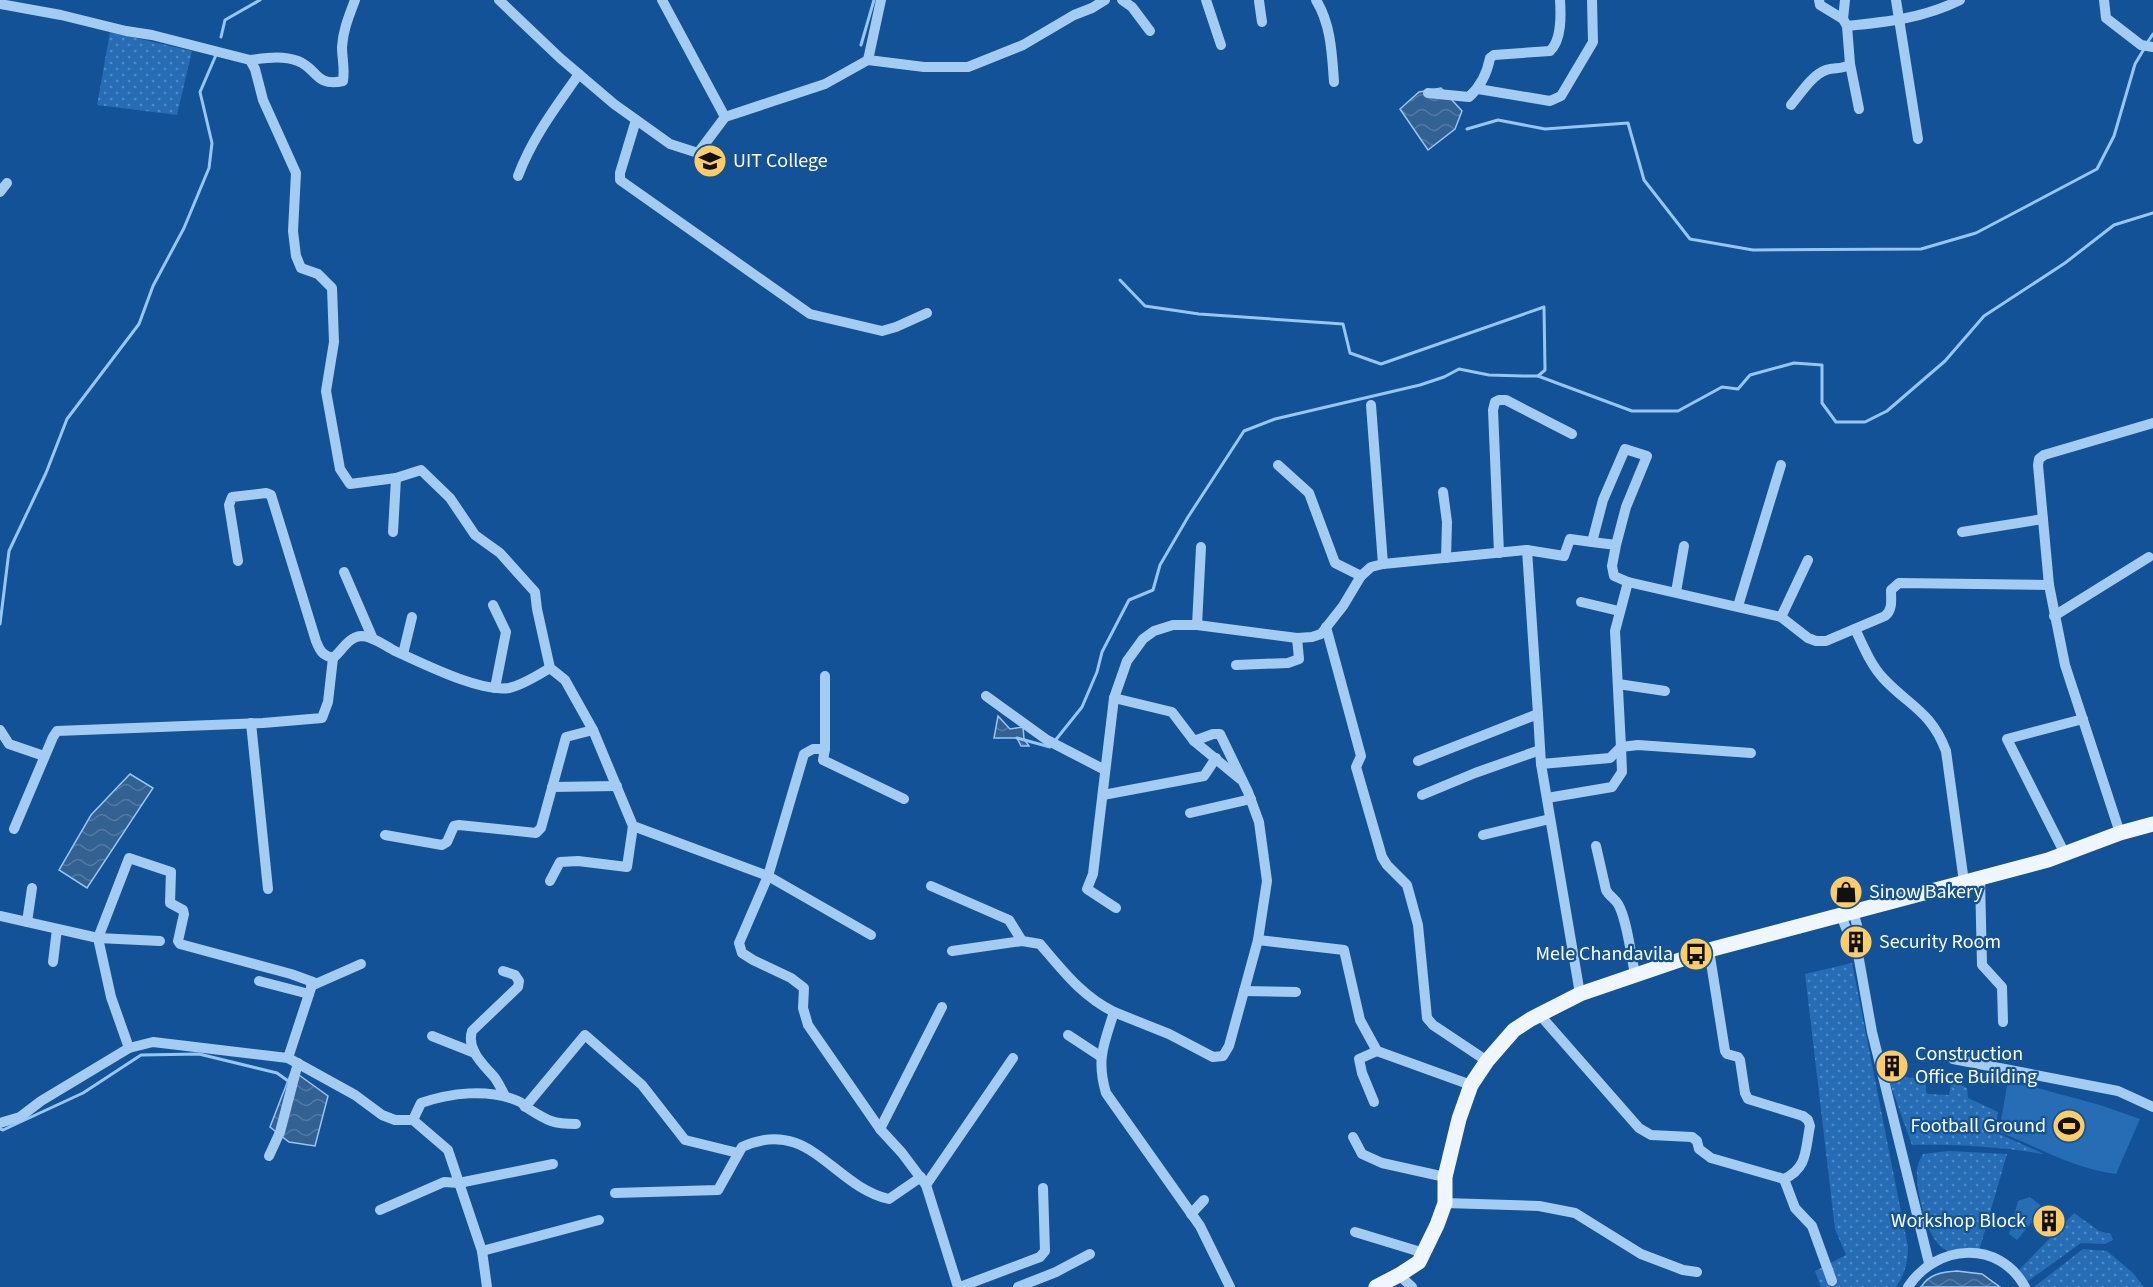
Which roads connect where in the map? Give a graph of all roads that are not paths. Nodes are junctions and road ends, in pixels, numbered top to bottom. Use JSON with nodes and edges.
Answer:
{"nodes":[{"id":1,"x":355,"y":0,"type":"edge"},
{"id":2,"x":499,"y":0,"type":"edge"},
{"id":3,"x":662,"y":0,"type":"edge"},
{"id":4,"x":881,"y":0,"type":"edge"},
{"id":5,"x":1106,"y":0,"type":"edge"},
{"id":6,"x":1122,"y":0,"type":"edge"},
{"id":7,"x":1206,"y":0,"type":"edge"},
{"id":8,"x":1260,"y":0,"type":"edge"},
{"id":9,"x":1316,"y":0,"type":"edge"},
{"id":10,"x":1560,"y":0,"type":"edge"},
{"id":11,"x":1592,"y":0,"type":"edge"},
{"id":12,"x":1819,"y":0,"type":"edge"},
{"id":13,"x":1845,"y":0,"type":"edge"},
{"id":14,"x":1896,"y":0,"type":"edge"},
{"id":15,"x":1960,"y":0,"type":"edge"},
{"id":16,"x":2104,"y":0,"type":"edge"},
{"id":17,"x":0,"y":4,"type":"edge"},
{"id":18,"x":1899,"y":20,"type":"junction"},
{"id":19,"x":1262,"y":22,"type":"dead end"},
{"id":20,"x":1845,"y":22,"type":"junction"},
{"id":21,"x":1150,"y":31,"type":"dead end"},
{"id":22,"x":1221,"y":45,"type":"dead end"},
{"id":23,"x":2153,"y":47,"type":"edge"},
{"id":24,"x":250,"y":60,"type":"junction"},
{"id":25,"x":868,"y":60,"type":"junction"},
{"id":26,"x":1850,"y":64,"type":"junction"},
{"id":27,"x":579,"y":74,"type":"junction"},
{"id":28,"x":1334,"y":82,"type":"dead end"},
{"id":29,"x":1478,"y":89,"type":"junction"},
{"id":30,"x":1428,"y":93,"type":"dead end"},
{"id":31,"x":1791,"y":105,"type":"dead end"},
{"id":32,"x":1859,"y":109,"type":"dead end"},
{"id":33,"x":725,"y":117,"type":"junction"},
{"id":34,"x":636,"y":120,"type":"junction"},
{"id":35,"x":1918,"y":139,"type":"dead end"},
{"id":36,"x":518,"y":176,"type":"dead end"},
{"id":37,"x":927,"y":313,"type":"dead end"},
{"id":38,"x":1371,"y":405,"type":"dead end"},
{"id":39,"x":2153,"y":423,"type":"edge"},
{"id":40,"x":1572,"y":434,"type":"dead end"},
{"id":41,"x":1278,"y":465,"type":"dead end"},
{"id":42,"x":1781,"y":465,"type":"dead end"},
{"id":43,"x":396,"y":478,"type":"junction"},
{"id":44,"x":1443,"y":492,"type":"dead end"},
{"id":45,"x":2043,"y":519,"type":"junction"},
{"id":46,"x":393,"y":532,"type":"dead end"},
{"id":47,"x":1962,"y":532,"type":"dead end"},
{"id":48,"x":1592,"y":542,"type":"junction"},
{"id":49,"x":1616,"y":545,"type":"junction"},
{"id":50,"x":1684,"y":546,"type":"dead end"},
{"id":51,"x":1201,"y":547,"type":"dead end"},
{"id":52,"x":1527,"y":550,"type":"junction"},
{"id":53,"x":1499,"y":553,"type":"junction"},
{"id":54,"x":2149,"y":557,"type":"dead end"},
{"id":55,"x":1446,"y":558,"type":"junction"},
{"id":56,"x":1808,"y":560,"type":"dead end"},
{"id":57,"x":238,"y":561,"type":"dead end"},
{"id":58,"x":1383,"y":564,"type":"junction"},
{"id":59,"x":344,"y":572,"type":"dead end"},
{"id":60,"x":1361,"y":576,"type":"junction"},
{"id":61,"x":1628,"y":582,"type":"junction"},
{"id":62,"x":2049,"y":585,"type":"junction"},
{"id":63,"x":1676,"y":592,"type":"junction"},
{"id":64,"x":1581,"y":602,"type":"dead end"},
{"id":65,"x":493,"y":605,"type":"dead end"},
{"id":66,"x":1738,"y":606,"type":"junction"},
{"id":67,"x":1619,"y":611,"type":"junction"},
{"id":68,"x":2054,"y":616,"type":"junction"},
{"id":69,"x":412,"y":617,"type":"dead end"},
{"id":70,"x":1781,"y":617,"type":"junction"},
{"id":71,"x":1197,"y":626,"type":"junction"},
{"id":72,"x":1326,"y":627,"type":"junction"},
{"id":73,"x":1855,"y":629,"type":"junction"},
{"id":74,"x":1297,"y":638,"type":"junction"},
{"id":75,"x":373,"y":639,"type":"junction"},
{"id":76,"x":403,"y":654,"type":"junction"},
{"id":77,"x":333,"y":658,"type":"junction"},
{"id":78,"x":1236,"y":665,"type":"dead end"},
{"id":79,"x":550,"y":668,"type":"junction"},
{"id":80,"x":825,"y":676,"type":"dead end"},
{"id":81,"x":1618,"y":684,"type":"junction"},
{"id":82,"x":495,"y":688,"type":"junction"},
{"id":83,"x":1665,"y":691,"type":"dead end"},
{"id":84,"x":986,"y":696,"type":"dead end"},
{"id":85,"x":1114,"y":698,"type":"junction"},
{"id":86,"x":1538,"y":714,"type":"junction"},
{"id":87,"x":2083,"y":718,"type":"junction"},
{"id":88,"x":251,"y":723,"type":"junction"},
{"id":89,"x":0,"y":730,"type":"edge"},
{"id":90,"x":593,"y":730,"type":"junction"},
{"id":91,"x":1194,"y":741,"type":"junction"},
{"id":92,"x":1622,"y":747,"type":"junction"},
{"id":93,"x":825,"y":749,"type":"junction"},
{"id":94,"x":1540,"y":750,"type":"junction"},
{"id":95,"x":1751,"y":753,"type":"dead end"},
{"id":96,"x":45,"y":756,"type":"junction"},
{"id":97,"x":1216,"y":758,"type":"junction"},
{"id":98,"x":1418,"y":761,"type":"dead end"},
{"id":99,"x":1541,"y":764,"type":"junction"},
{"id":100,"x":1106,"y":770,"type":"junction"},
{"id":101,"x":1244,"y":783,"type":"junction"},
{"id":102,"x":617,"y":786,"type":"junction"},
{"id":103,"x":552,"y":788,"type":"junction"},
{"id":104,"x":1102,"y":795,"type":"junction"},
{"id":105,"x":1422,"y":795,"type":"dead end"},
{"id":106,"x":1547,"y":798,"type":"junction"},
{"id":107,"x":904,"y":799,"type":"dead end"},
{"id":108,"x":1251,"y":799,"type":"junction"},
{"id":109,"x":1190,"y":813,"type":"dead end"},
{"id":110,"x":1550,"y":819,"type":"junction"},
{"id":111,"x":2153,"y":824,"type":"edge"},
{"id":112,"x":633,"y":826,"type":"junction"},
{"id":113,"x":14,"y":829,"type":"dead end"},
{"id":114,"x":2120,"y":833,"type":"junction"},
{"id":115,"x":385,"y":835,"type":"dead end"},
{"id":116,"x":1483,"y":835,"type":"dead end"},
{"id":117,"x":1596,"y":846,"type":"dead end"},
{"id":118,"x":2065,"y":854,"type":"junction"},
{"id":119,"x":768,"y":876,"type":"junction"},
{"id":120,"x":1980,"y":878,"type":"junction"},
{"id":121,"x":550,"y":881,"type":"dead end"},
{"id":122,"x":1964,"y":882,"type":"junction"},
{"id":123,"x":931,"y":886,"type":"dead end"},
{"id":124,"x":32,"y":888,"type":"dead end"},
{"id":125,"x":268,"y":889,"type":"dead end"},
{"id":126,"x":1116,"y":908,"type":"dead end"},
{"id":127,"x":1847,"y":913,"type":"junction"},
{"id":128,"x":0,"y":916,"type":"edge"},
{"id":129,"x":27,"y":922,"type":"junction"},
{"id":130,"x":57,"y":929,"type":"junction"},
{"id":131,"x":871,"y":935,"type":"dead end"},
{"id":132,"x":98,"y":938,"type":"junction"},
{"id":133,"x":1258,"y":940,"type":"junction"},
{"id":134,"x":160,"y":941,"type":"dead end"},
{"id":135,"x":1022,"y":941,"type":"junction"},
{"id":136,"x":1709,"y":950,"type":"junction"},
{"id":137,"x":952,"y":951,"type":"dead end"},
{"id":138,"x":53,"y":962,"type":"dead end"},
{"id":139,"x":361,"y":964,"type":"dead end"},
{"id":140,"x":503,"y":971,"type":"dead end"},
{"id":141,"x":1635,"y":974,"type":"junction"},
{"id":142,"x":259,"y":981,"type":"dead end"},
{"id":143,"x":310,"y":990,"type":"junction"},
{"id":144,"x":1244,"y":991,"type":"junction"},
{"id":145,"x":1296,"y":992,"type":"dead end"},
{"id":146,"x":1580,"y":994,"type":"junction"},
{"id":147,"x":942,"y":1006,"type":"dead end"},
{"id":148,"x":1114,"y":1012,"type":"junction"},
{"id":149,"x":1539,"y":1014,"type":"junction"},
{"id":150,"x":2003,"y":1022,"type":"dead end"},
{"id":151,"x":1068,"y":1035,"type":"dead end"},
{"id":152,"x":432,"y":1036,"type":"dead end"},
{"id":153,"x":129,"y":1048,"type":"junction"},
{"id":154,"x":1377,"y":1051,"type":"junction"},
{"id":155,"x":475,"y":1053,"type":"junction"},
{"id":156,"x":1100,"y":1056,"type":"junction"},
{"id":157,"x":288,"y":1058,"type":"junction"},
{"id":158,"x":1013,"y":1058,"type":"dead end"},
{"id":159,"x":1953,"y":1059,"type":"dead end"},
{"id":160,"x":1487,"y":1061,"type":"junction"},
{"id":161,"x":298,"y":1064,"type":"junction"},
{"id":162,"x":1471,"y":1084,"type":"junction"},
{"id":163,"x":505,"y":1096,"type":"junction"},
{"id":164,"x":1374,"y":1102,"type":"dead end"},
{"id":165,"x":525,"y":1107,"type":"junction"},
{"id":166,"x":2153,"y":1107,"type":"edge"},
{"id":167,"x":413,"y":1120,"type":"junction"},
{"id":168,"x":0,"y":1123,"type":"edge"},
{"id":169,"x":576,"y":1124,"type":"dead end"},
{"id":170,"x":880,"y":1129,"type":"junction"},
{"id":171,"x":1353,"y":1137,"type":"dead end"},
{"id":172,"x":738,"y":1153,"type":"junction"},
{"id":173,"x":269,"y":1156,"type":"dead end"},
{"id":174,"x":553,"y":1164,"type":"dead end"},
{"id":175,"x":1445,"y":1177,"type":"junction"},
{"id":176,"x":1784,"y":1179,"type":"junction"},
{"id":177,"x":923,"y":1181,"type":"junction"},
{"id":178,"x":459,"y":1183,"type":"junction"},
{"id":179,"x":1042,"y":1188,"type":"dead end"},
{"id":180,"x":615,"y":1193,"type":"dead end"},
{"id":181,"x":1204,"y":1200,"type":"dead end"},
{"id":182,"x":1444,"y":1203,"type":"junction"},
{"id":183,"x":380,"y":1210,"type":"dead end"},
{"id":184,"x":1191,"y":1214,"type":"junction"},
{"id":185,"x":599,"y":1220,"type":"dead end"},
{"id":186,"x":1355,"y":1232,"type":"dead end"},
{"id":187,"x":482,"y":1251,"type":"junction"},
{"id":188,"x":1424,"y":1253,"type":"junction"},
{"id":189,"x":1090,"y":1254,"type":"dead end"},
{"id":190,"x":1929,"y":1263,"type":"junction"},
{"id":191,"x":1697,"y":1272,"type":"dead end"},
{"id":192,"x":1399,"y":1275,"type":"junction"},
{"id":193,"x":1832,"y":1281,"type":"dead end"},
{"id":194,"x":487,"y":1287,"type":"edge"},
{"id":195,"x":959,"y":1287,"type":"edge"},
{"id":196,"x":1018,"y":1287,"type":"edge"},
{"id":197,"x":1230,"y":1287,"type":"edge"},
{"id":198,"x":1376,"y":1287,"type":"edge"},
{"id":199,"x":1412,"y":1287,"type":"edge"},
{"id":200,"x":1908,"y":1287,"type":"edge"},
{"id":201,"x":2025,"y":1287,"type":"edge"}],
"edges":[{"from":1,"to":24,"type":"street"},
{"from":2,"to":27,"type":"street"},
{"from":3,"to":33,"type":"street"},
{"from":4,"to":25,"type":"street"},
{"from":5,"to":25,"type":"street"},
{"from":6,"to":21,"type":"street"},
{"from":7,"to":22,"type":"street"},
{"from":8,"to":19,"type":"street"},
{"from":9,"to":28,"type":"street"},
{"from":10,"to":29,"type":"street"},
{"from":11,"to":29,"type":"street"},
{"from":12,"to":20,"type":"street"},
{"from":13,"to":20,"type":"street"},
{"from":14,"to":18,"type":"street"},
{"from":15,"to":18,"type":"street"},
{"from":16,"to":23,"type":"street"},
{"from":17,"to":24,"type":"street"},
{"from":18,"to":20,"type":"street"},
{"from":18,"to":35,"type":"street"},
{"from":20,"to":26,"type":"street"},
{"from":24,"to":43,"type":"street"},
{"from":25,"to":33,"type":"street"},
{"from":26,"to":31,"type":"street"},
{"from":26,"to":32,"type":"street"},
{"from":27,"to":34,"type":"street"},
{"from":27,"to":36,"type":"street"},
{"from":29,"to":30,"type":"street"},
{"from":33,"to":34,"type":"street"},
{"from":34,"to":37,"type":"street"},
{"from":38,"to":58,"type":"street"},
{"from":39,"to":45,"type":"street"},
{"from":40,"to":53,"type":"street"},
{"from":41,"to":60,"type":"street"},
{"from":42,"to":66,"type":"street"},
{"from":43,"to":46,"type":"street"},
{"from":43,"to":79,"type":"street"},
{"from":44,"to":55,"type":"street"},
{"from":45,"to":47,"type":"street"},
{"from":45,"to":62,"type":"street"},
{"from":48,"to":49,"type":"street"},
{"from":48,"to":49,"type":"street"},
{"from":48,"to":52,"type":"street"},
{"from":49,"to":61,"type":"street"},
{"from":50,"to":63,"type":"street"},
{"from":51,"to":71,"type":"street"},
{"from":52,"to":53,"type":"street"},
{"from":52,"to":86,"type":"street"},
{"from":53,"to":55,"type":"street"},
{"from":54,"to":68,"type":"street"},
{"from":55,"to":58,"type":"street"},
{"from":56,"to":70,"type":"street"},
{"from":57,"to":77,"type":"street"},
{"from":58,"to":60,"type":"street"},
{"from":59,"to":75,"type":"street"},
{"from":60,"to":72,"type":"street"},
{"from":61,"to":63,"type":"street"},
{"from":61,"to":67,"type":"street"},
{"from":62,"to":68,"type":"street"},
{"from":62,"to":73,"type":"street"},
{"from":63,"to":66,"type":"street"},
{"from":64,"to":67,"type":"street"},
{"from":65,"to":82,"type":"street"},
{"from":66,"to":70,"type":"street"},
{"from":67,"to":81,"type":"street"},
{"from":68,"to":87,"type":"street"},
{"from":69,"to":76,"type":"street"},
{"from":70,"to":73,"type":"street"},
{"from":71,"to":74,"type":"street"},
{"from":71,"to":85,"type":"street"},
{"from":72,"to":74,"type":"street"},
{"from":72,"to":160,"type":"street"},
{"from":73,"to":122,"type":"street"},
{"from":74,"to":78,"type":"street"},
{"from":75,"to":76,"type":"street"},
{"from":75,"to":77,"type":"street"},
{"from":76,"to":82,"type":"street"},
{"from":77,"to":88,"type":"street"},
{"from":79,"to":82,"type":"street"},
{"from":79,"to":90,"type":"street"},
{"from":80,"to":93,"type":"street"},
{"from":81,"to":83,"type":"street"},
{"from":81,"to":92,"type":"street"},
{"from":84,"to":100,"type":"street"},
{"from":85,"to":91,"type":"street"},
{"from":85,"to":100,"type":"street"},
{"from":86,"to":94,"type":"street"},
{"from":86,"to":98,"type":"street"},
{"from":87,"to":114,"type":"street"},
{"from":87,"to":118,"type":"street"},
{"from":88,"to":96,"type":"street"},
{"from":88,"to":125,"type":"street"},
{"from":89,"to":96,"type":"street"},
{"from":90,"to":102,"type":"street"},
{"from":90,"to":103,"type":"street"},
{"from":91,"to":97,"type":"street"},
{"from":91,"to":101,"type":"street"},
{"from":92,"to":95,"type":"street"},
{"from":92,"to":99,"type":"street"},
{"from":92,"to":106,"type":"street"},
{"from":93,"to":107,"type":"street"},
{"from":93,"to":119,"type":"street"},
{"from":94,"to":99,"type":"street"},
{"from":94,"to":105,"type":"street"},
{"from":96,"to":113,"type":"street"},
{"from":97,"to":101,"type":"street"},
{"from":97,"to":104,"type":"street"},
{"from":99,"to":106,"type":"street"},
{"from":100,"to":104,"type":"street"},
{"from":101,"to":108,"type":"street"},
{"from":102,"to":103,"type":"street"},
{"from":102,"to":112,"type":"street"},
{"from":103,"to":115,"type":"street"},
{"from":104,"to":126,"type":"street"},
{"from":106,"to":110,"type":"street"},
{"from":108,"to":109,"type":"street"},
{"from":108,"to":133,"type":"street"},
{"from":110,"to":116,"type":"street"},
{"from":110,"to":146,"type":"street"},
{"from":111,"to":114,"type":"main road"},
{"from":112,"to":119,"type":"street"},
{"from":112,"to":121,"type":"street"},
{"from":114,"to":118,"type":"main road"},
{"from":117,"to":141,"type":"street"},
{"from":118,"to":120,"type":"main road"},
{"from":119,"to":131,"type":"street"},
{"from":119,"to":170,"type":"street"},
{"from":120,"to":122,"type":"main road"},
{"from":120,"to":150,"type":"street"},
{"from":122,"to":127,"type":"main road"},
{"from":123,"to":135,"type":"street"},
{"from":124,"to":129,"type":"street"},
{"from":127,"to":136,"type":"main road"},
{"from":127,"to":190,"type":"street"},
{"from":128,"to":129,"type":"street"},
{"from":129,"to":130,"type":"street"},
{"from":130,"to":132,"type":"street"},
{"from":130,"to":138,"type":"street"},
{"from":132,"to":134,"type":"street"},
{"from":132,"to":143,"type":"street"},
{"from":132,"to":153,"type":"street"},
{"from":133,"to":144,"type":"street"},
{"from":133,"to":154,"type":"street"},
{"from":135,"to":137,"type":"street"},
{"from":135,"to":148,"type":"street"},
{"from":136,"to":141,"type":"main road"},
{"from":136,"to":176,"type":"street"},
{"from":139,"to":143,"type":"street"},
{"from":140,"to":155,"type":"street"},
{"from":141,"to":146,"type":"main road"},
{"from":142,"to":143,"type":"street"},
{"from":143,"to":157,"type":"street"},
{"from":144,"to":145,"type":"street"},
{"from":144,"to":148,"type":"street"},
{"from":146,"to":149,"type":"main road"},
{"from":147,"to":170,"type":"street"},
{"from":148,"to":156,"type":"street"},
{"from":149,"to":160,"type":"main road"},
{"from":149,"to":176,"type":"street"},
{"from":151,"to":156,"type":"street"},
{"from":152,"to":155,"type":"street"},
{"from":153,"to":157,"type":"street"},
{"from":153,"to":168,"type":"street"},
{"from":154,"to":162,"type":"street"},
{"from":154,"to":164,"type":"street"},
{"from":155,"to":163,"type":"street"},
{"from":156,"to":184,"type":"street"},
{"from":157,"to":161,"type":"street"},
{"from":158,"to":177,"type":"street"},
{"from":159,"to":166,"type":"street"},
{"from":160,"to":162,"type":"main road"},
{"from":161,"to":167,"type":"street"},
{"from":161,"to":173,"type":"street"},
{"from":162,"to":175,"type":"main road"},
{"from":163,"to":165,"type":"street"},
{"from":163,"to":167,"type":"street"},
{"from":165,"to":169,"type":"street"},
{"from":165,"to":172,"type":"street"},
{"from":167,"to":178,"type":"street"},
{"from":170,"to":177,"type":"street"},
{"from":171,"to":175,"type":"street"},
{"from":172,"to":177,"type":"street"},
{"from":172,"to":180,"type":"street"},
{"from":174,"to":178,"type":"street"},
{"from":175,"to":182,"type":"main road"},
{"from":176,"to":193,"type":"street"},
{"from":177,"to":195,"type":"street"},
{"from":178,"to":183,"type":"street"},
{"from":178,"to":187,"type":"street"},
{"from":179,"to":195,"type":"street"},
{"from":181,"to":184,"type":"street"},
{"from":182,"to":188,"type":"main road"},
{"from":182,"to":191,"type":"street"},
{"from":184,"to":197,"type":"street"},
{"from":185,"to":187,"type":"street"},
{"from":186,"to":188,"type":"street"},
{"from":187,"to":194,"type":"street"},
{"from":188,"to":192,"type":"main road"},
{"from":189,"to":196,"type":"street"},
{"from":190,"to":200,"type":"street"},
{"from":190,"to":201,"type":"street"},
{"from":192,"to":198,"type":"main road"},
{"from":192,"to":199,"type":"street"}]}
